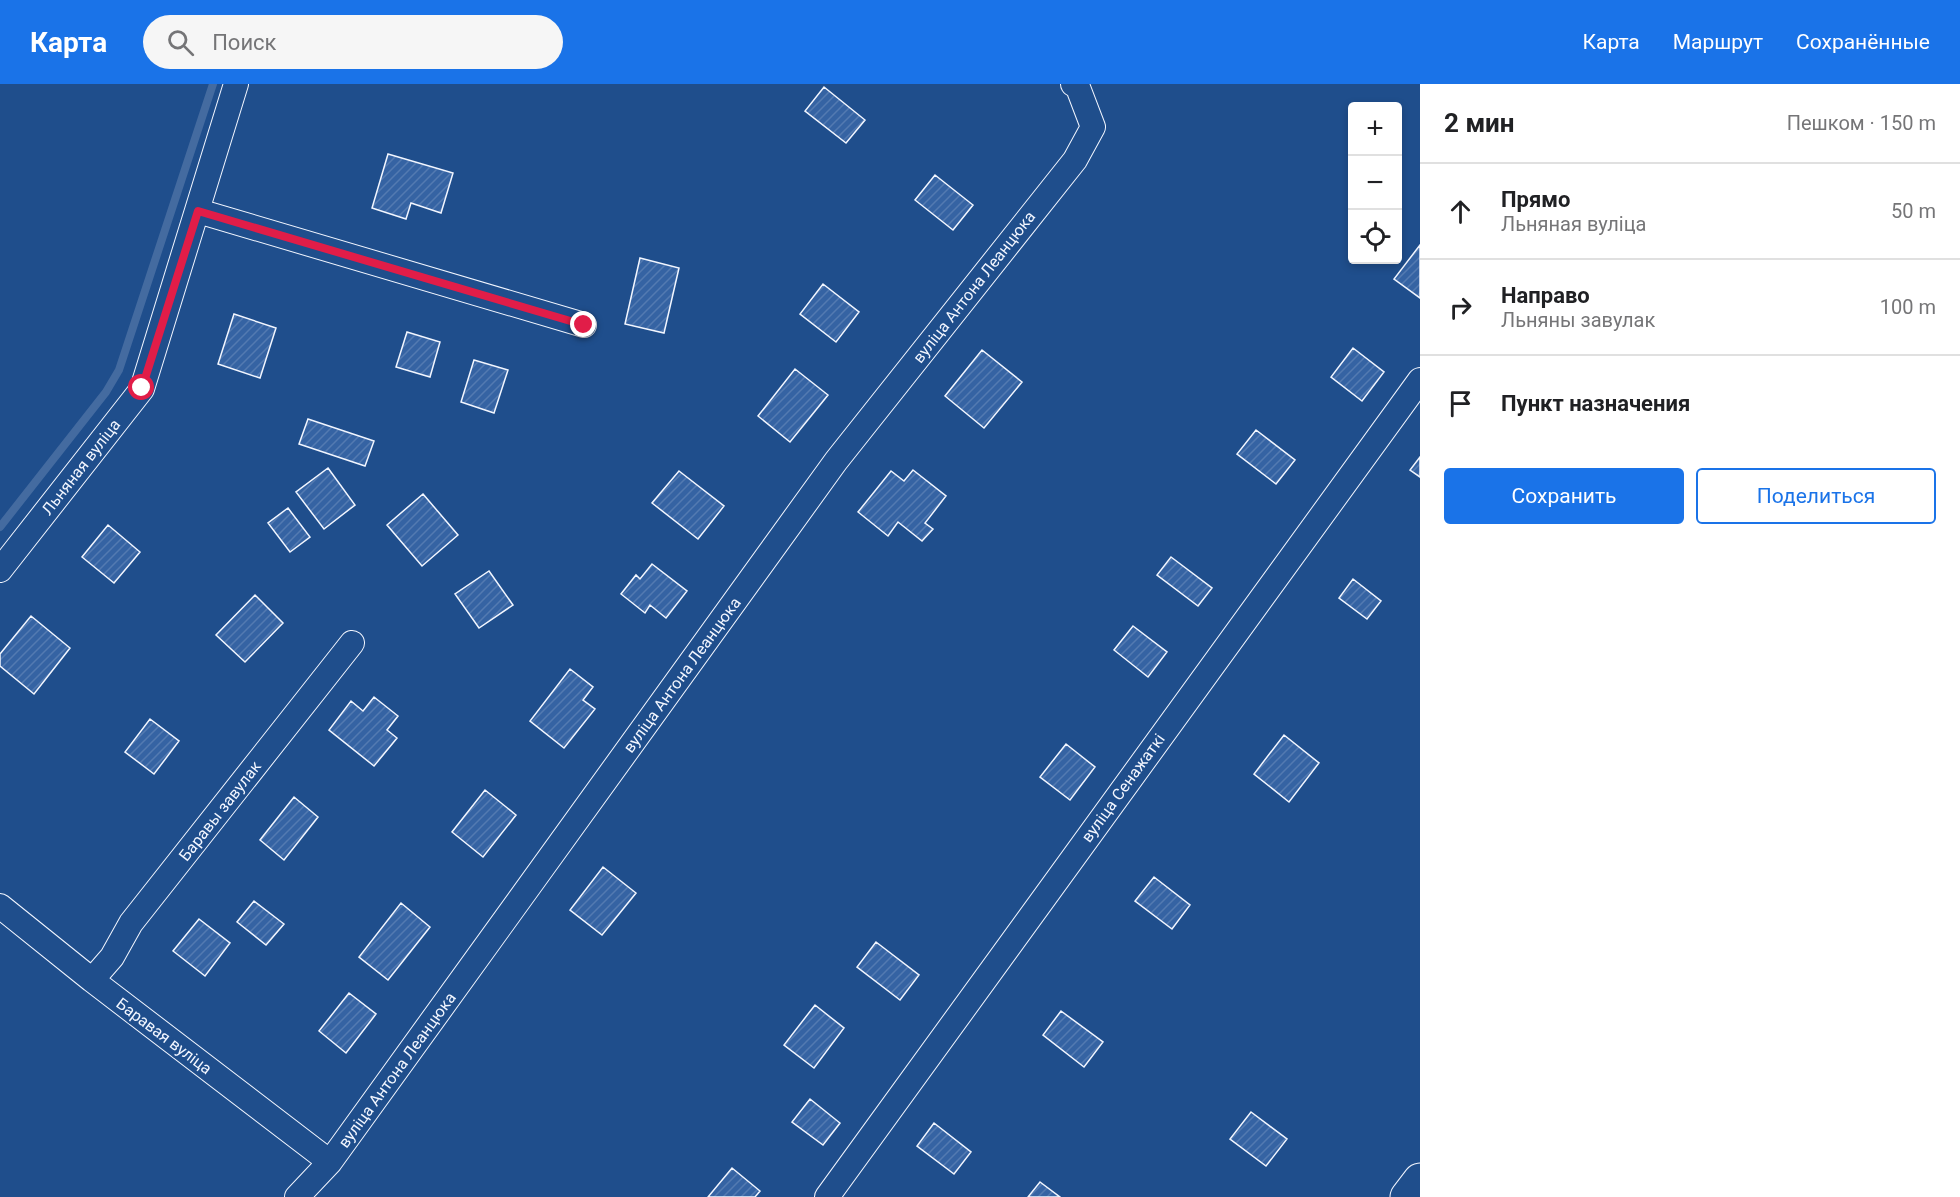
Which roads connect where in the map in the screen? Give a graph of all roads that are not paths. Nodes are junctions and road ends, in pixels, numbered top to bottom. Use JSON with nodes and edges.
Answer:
{"nodes":[{"id":1,"x":236,"y":84,"type":"edge"},
{"id":2,"x":1073,"y":84,"type":"edge"},
{"id":3,"x":198,"y":211,"type":"junction"},
{"id":4,"x":584,"y":325,"type":"dead end"},
{"id":5,"x":1420,"y":380,"type":"edge"},
{"id":6,"x":0,"y":570,"type":"edge"},
{"id":7,"x":352,"y":643,"type":"dead end"},
{"id":8,"x":0,"y":906,"type":"edge"},
{"id":9,"x":92,"y":980,"type":"junction"},
{"id":10,"x":330,"y":1162,"type":"junction"},
{"id":11,"x":1420,"y":1180,"type":"edge"},
{"id":12,"x":297,"y":1197,"type":"edge"},
{"id":13,"x":827,"y":1197,"type":"edge"},
{"id":14,"x":1407,"y":1197,"type":"edge"}],
"edges":[{"from":1,"to":3,"type":"street","name":"Льняная вуліца"},
{"from":2,"to":10,"type":"street","name":"вуліца Антона Леанцюка"},
{"from":3,"to":4,"type":"street"},
{"from":3,"to":6,"type":"street","name":"Льняная вуліца"},
{"from":5,"to":13,"type":"street","name":"вуліца Сенажаткі"},
{"from":7,"to":9,"type":"street","name":"Баравы завулак"},
{"from":8,"to":9,"type":"street","name":"Баравая вуліца"},
{"from":9,"to":10,"type":"street","name":"Баравая вуліца"},
{"from":10,"to":12,"type":"street","name":"вуліца Антона Леанцюка"},
{"from":11,"to":14,"type":"main road"}]}
